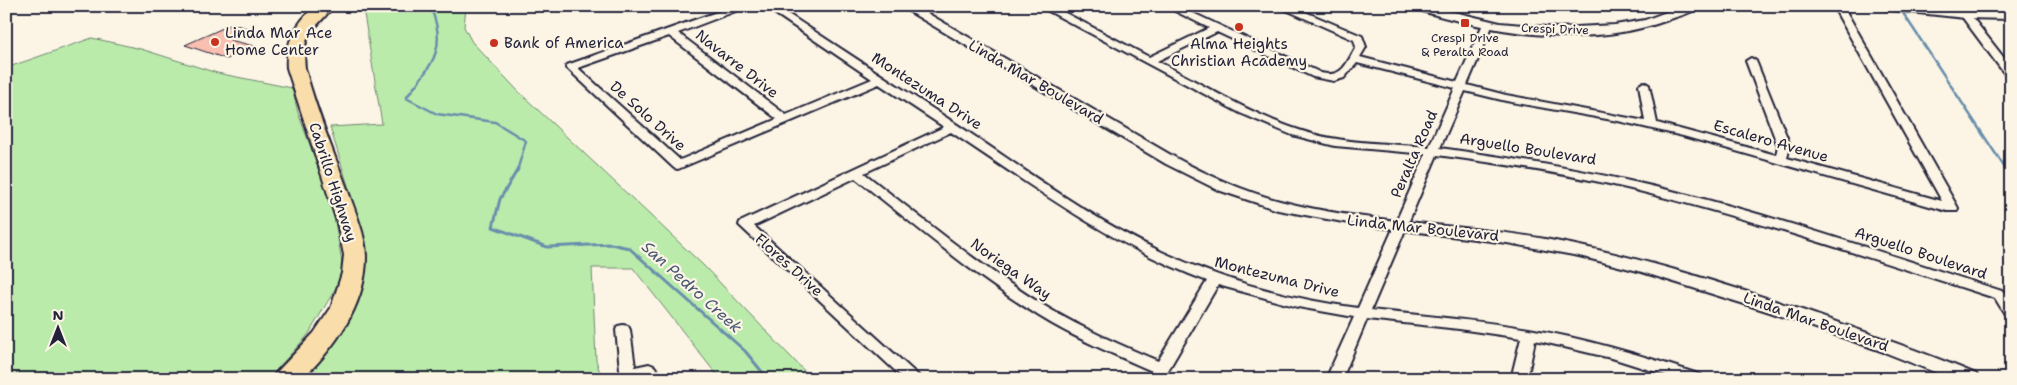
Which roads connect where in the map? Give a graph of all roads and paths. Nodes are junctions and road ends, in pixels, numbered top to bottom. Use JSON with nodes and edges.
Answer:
{"nodes":[{"id":1,"x":325,"y":6,"type":"edge"},
{"id":2,"x":744,"y":6,"type":"edge"},
{"id":3,"x":769,"y":6,"type":"edge"},
{"id":4,"x":906,"y":6,"type":"edge"},
{"id":5,"x":1176,"y":6,"type":"edge"},
{"id":6,"x":1282,"y":6,"type":"edge"},
{"id":7,"x":1416,"y":6,"type":"edge"},
{"id":8,"x":1694,"y":6,"type":"edge"},
{"id":9,"x":1838,"y":6,"type":"edge"},
{"id":10,"x":1881,"y":6,"type":"edge"},
{"id":11,"x":1049,"y":7,"type":"edge"},
{"id":12,"x":1965,"y":14,"type":"junction"},
{"id":13,"x":2011,"y":15,"type":"edge"},
{"id":14,"x":1488,"y":24,"type":"junction"},
{"id":15,"x":1217,"y":28,"type":"junction"},
{"id":16,"x":671,"y":32,"type":"junction"},
{"id":17,"x":1354,"y":59,"type":"junction"},
{"id":18,"x":1150,"y":61,"type":"junction"},
{"id":19,"x":1751,"y":61,"type":"dead end"},
{"id":20,"x":2007,"y":65,"type":"edge"},
{"id":21,"x":2011,"y":75,"type":"edge"},
{"id":22,"x":880,"y":80,"type":"junction"},
{"id":23,"x":1644,"y":85,"type":"dead end"},
{"id":24,"x":1462,"y":86,"type":"junction"},
{"id":25,"x":785,"y":120,"type":"junction"},
{"id":26,"x":1652,"y":125,"type":"junction"},
{"id":27,"x":953,"y":127,"type":"junction"},
{"id":28,"x":1434,"y":151,"type":"junction"},
{"id":29,"x":1781,"y":159,"type":"junction"},
{"id":30,"x":856,"y":173,"type":"junction"},
{"id":31,"x":1400,"y":225,"type":"junction"},
{"id":32,"x":1214,"y":279,"type":"junction"},
{"id":33,"x":1361,"y":312,"type":"junction"},
{"id":34,"x":2011,"y":314,"type":"edge"},
{"id":35,"x":623,"y":330,"type":"dead end"},
{"id":36,"x":1529,"y":334,"type":"junction"},
{"id":37,"x":650,"y":370,"type":"dead end"},
{"id":38,"x":1158,"y":374,"type":"edge"},
{"id":39,"x":629,"y":377,"type":"edge"},
{"id":40,"x":286,"y":379,"type":"edge"},
{"id":41,"x":914,"y":379,"type":"edge"},
{"id":42,"x":1334,"y":379,"type":"edge"},
{"id":43,"x":1519,"y":379,"type":"edge"},
{"id":44,"x":1696,"y":379,"type":"edge"},
{"id":45,"x":1970,"y":379,"type":"edge"}],
"edges":[{"from":1,"to":40,"type":"highway","name":"Cabrillo Highway"},
{"from":2,"to":16,"type":"street","name":"De Solo Drive"},
{"from":3,"to":22,"type":"street","name":"Montezuma Drive"},
{"from":4,"to":31,"type":"street","name":"Linda Mar Boulevard"},
{"from":5,"to":15,"type":"street"},
{"from":6,"to":17,"type":"street"},
{"from":7,"to":14,"type":"street","name":"Crespi Drive"},
{"from":8,"to":14,"type":"street","name":"Crespi Drive"},
{"from":9,"to":29,"type":"street","name":"Escalero Avenue"},
{"from":10,"to":12,"type":"street"},
{"from":11,"to":18,"type":"street","name":"Arguello Boulevard"},
{"from":12,"to":13,"type":"street"},
{"from":12,"to":20,"type":"street"},
{"from":14,"to":24,"type":"street","name":"Peralta Road"},
{"from":15,"to":17,"type":"street"},
{"from":15,"to":18,"type":"street"},
{"from":16,"to":25,"type":"street","name":"Navarre Drive"},
{"from":16,"to":25,"type":"street","name":"De Solo Drive"},
{"from":17,"to":24,"type":"street","name":"Escalero Avenue"},
{"from":18,"to":28,"type":"street","name":"Arguello Boulevard"},
{"from":19,"to":29,"type":"street"},
{"from":20,"to":21,"type":"street"},
{"from":22,"to":25,"type":"street","name":"De Solo Drive"},
{"from":22,"to":27,"type":"street","name":"Montezuma Drive"},
{"from":23,"to":26,"type":"street"},
{"from":24,"to":26,"type":"street","name":"Escalero Avenue"},
{"from":24,"to":28,"type":"street","name":"Peralta Road"},
{"from":26,"to":29,"type":"street","name":"Escalero Avenue"},
{"from":27,"to":30,"type":"street","name":"Flores Drive"},
{"from":27,"to":32,"type":"street","name":"Montezuma Drive"},
{"from":28,"to":31,"type":"street","name":"Peralta Road"},
{"from":28,"to":34,"type":"street","name":"Arguello Boulevard"},
{"from":30,"to":38,"type":"street","name":"Noriega Way"},
{"from":30,"to":41,"type":"street","name":"Flores Drive"},
{"from":31,"to":33,"type":"street","name":"Peralta Road"},
{"from":31,"to":45,"type":"street","name":"Linda Mar Boulevard"},
{"from":32,"to":33,"type":"street","name":"Montezuma Drive"},
{"from":32,"to":38,"type":"street"},
{"from":33,"to":36,"type":"street","name":"Montezuma Drive"},
{"from":33,"to":42,"type":"street","name":"Peralta Road"},
{"from":35,"to":39,"type":"street"},
{"from":36,"to":43,"type":"street"},
{"from":36,"to":44,"type":"street","name":"Montezuma Drive"},
{"from":37,"to":39,"type":"street"}]}
